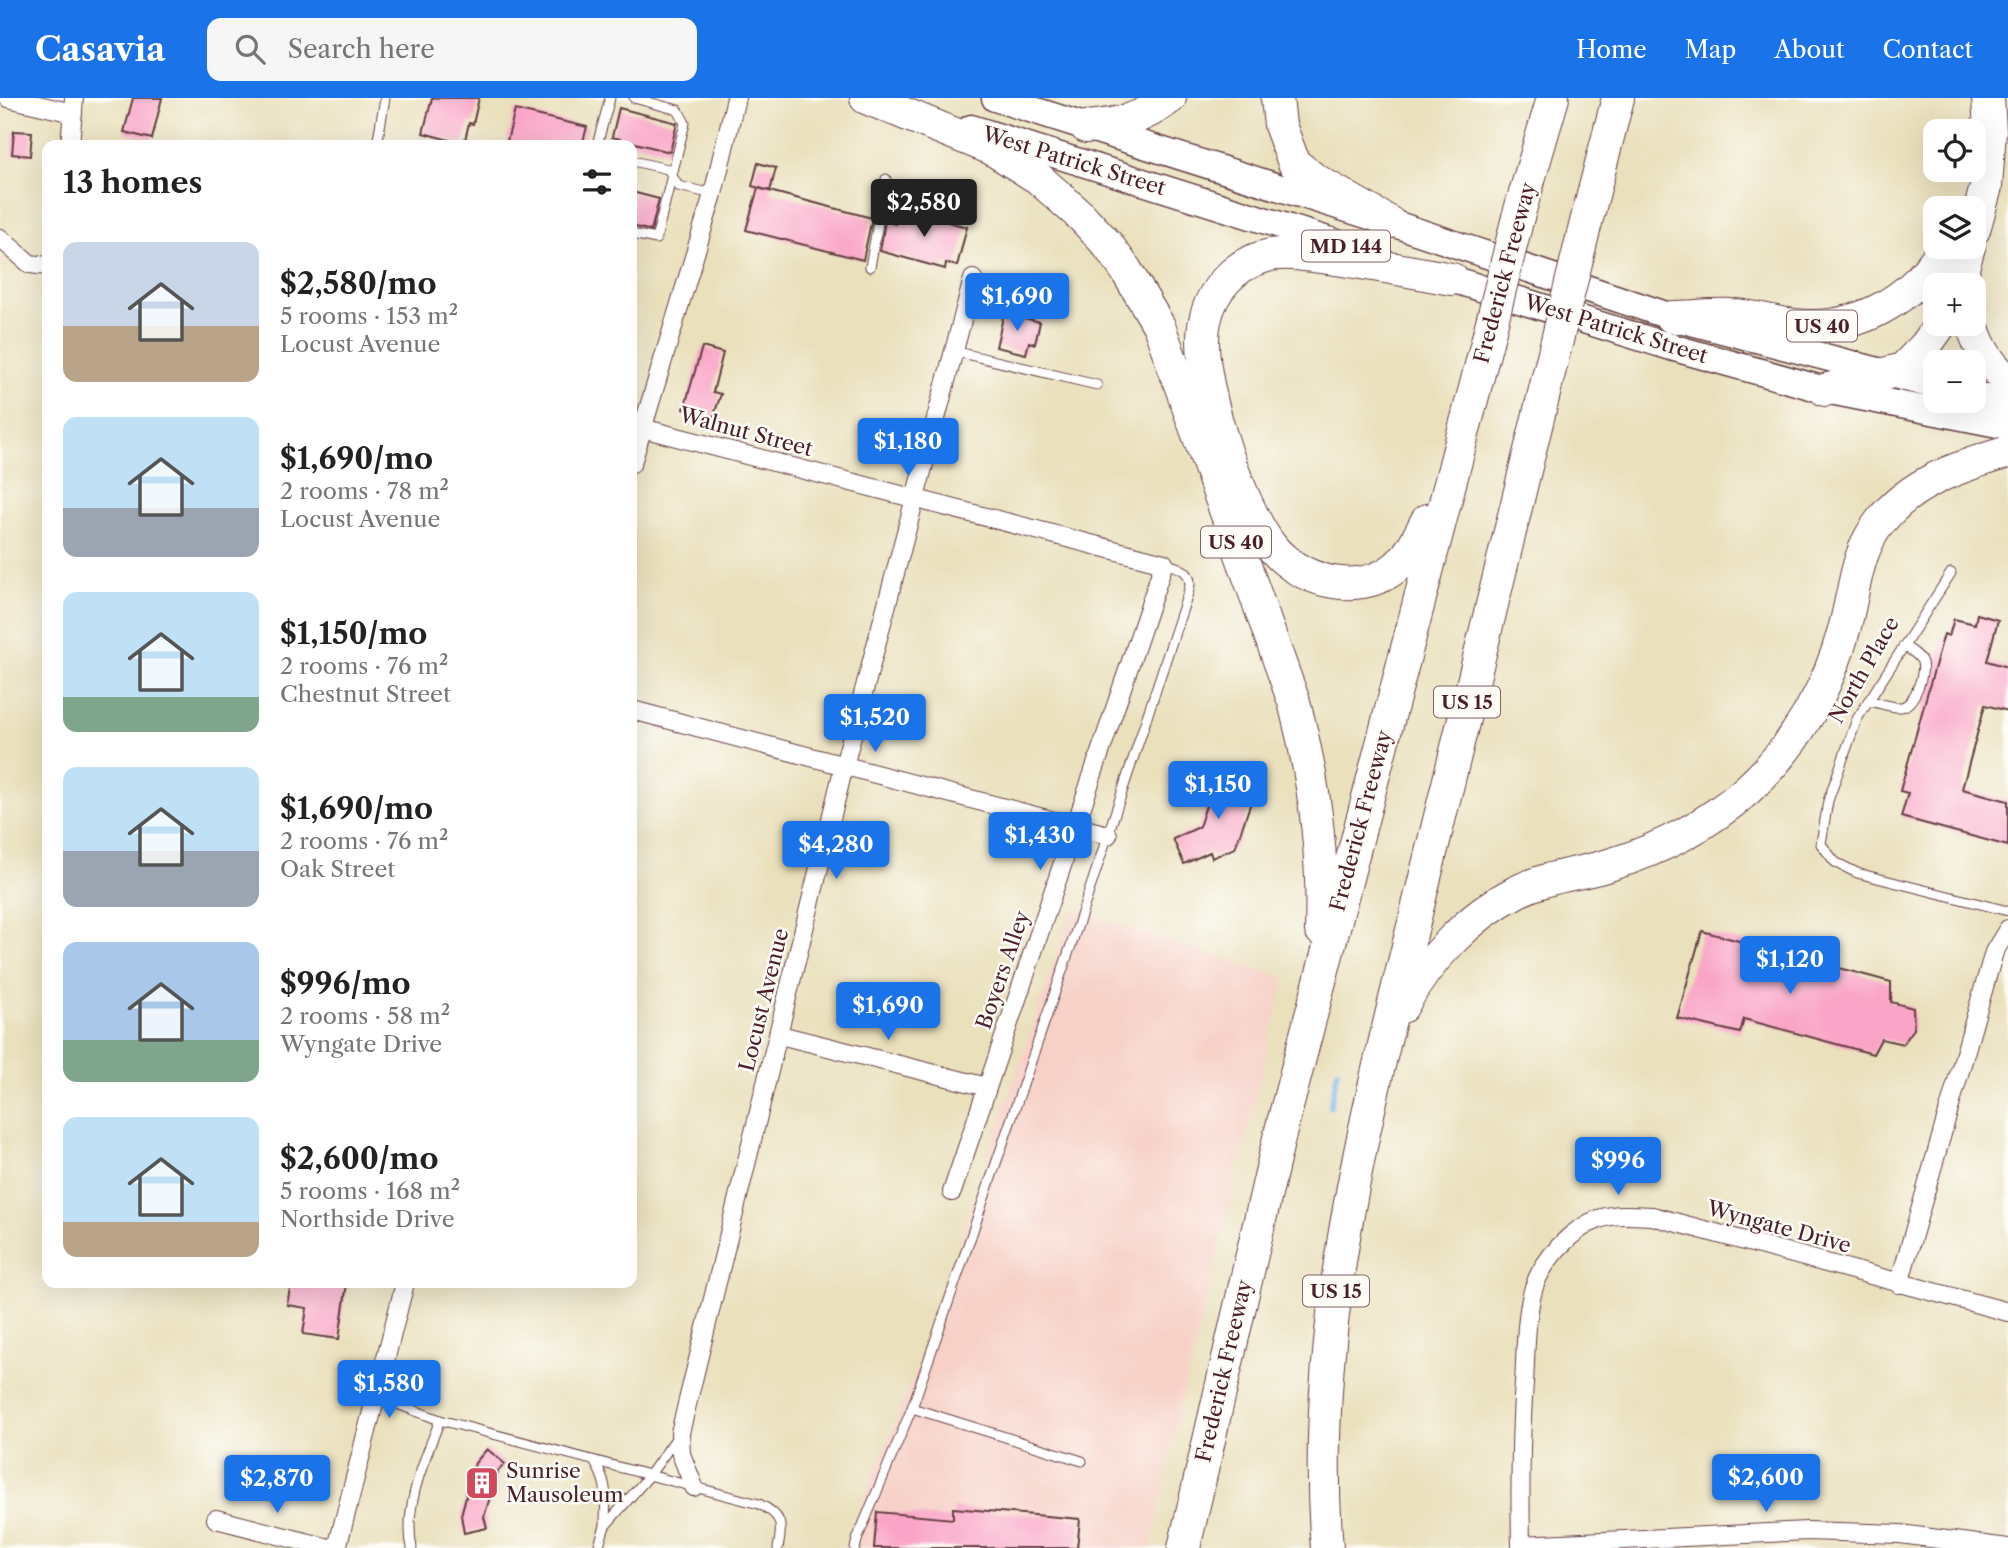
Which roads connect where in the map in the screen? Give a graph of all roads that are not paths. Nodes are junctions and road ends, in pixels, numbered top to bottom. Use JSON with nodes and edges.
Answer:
{"nodes":[{"id":1,"x":8,"y":98,"type":"edge"},
{"id":2,"x":384,"y":98,"type":"edge"},
{"id":3,"x":610,"y":98,"type":"edge"},
{"id":4,"x":634,"y":98,"type":"edge"},
{"id":5,"x":736,"y":98,"type":"edge"},
{"id":6,"x":867,"y":98,"type":"edge"},
{"id":7,"x":995,"y":98,"type":"edge"},
{"id":8,"x":1170,"y":98,"type":"edge"},
{"id":9,"x":1277,"y":98,"type":"edge"},
{"id":10,"x":1974,"y":98,"type":"edge"},
{"id":11,"x":1988,"y":98,"type":"edge"},
{"id":12,"x":1550,"y":104,"type":"edge"},
{"id":13,"x":1617,"y":105,"type":"edge"},
{"id":14,"x":74,"y":106,"type":"edge"},
{"id":15,"x":1973,"y":119,"type":"edge"},
{"id":16,"x":1086,"y":127,"type":"junction"},
{"id":17,"x":71,"y":140,"type":"edge"},
{"id":18,"x":378,"y":140,"type":"edge"},
{"id":19,"x":598,"y":140,"type":"edge"},
{"id":20,"x":637,"y":162,"type":"edge"},
{"id":21,"x":673,"y":178,"type":"junction"},
{"id":22,"x":886,"y":179,"type":"dead end"},
{"id":23,"x":719,"y":187,"type":"junction"},
{"id":24,"x":1983,"y":196,"type":"edge"},
{"id":25,"x":1389,"y":222,"type":"junction"},
{"id":26,"x":637,"y":235,"type":"edge"},
{"id":27,"x":0,"y":238,"type":"edge"},
{"id":28,"x":42,"y":265,"type":"edge"},
{"id":29,"x":1960,"y":266,"type":"edge"},
{"id":30,"x":870,"y":267,"type":"dead end"},
{"id":31,"x":973,"y":279,"type":"dead end"},
{"id":32,"x":1452,"y":279,"type":"junction"},
{"id":33,"x":1672,"y":317,"type":"junction"},
{"id":34,"x":1932,"y":336,"type":"edge"},
{"id":35,"x":1976,"y":336,"type":"edge"},
{"id":36,"x":953,"y":351,"type":"junction"},
{"id":37,"x":1885,"y":373,"type":"junction"},
{"id":38,"x":2008,"y":380,"type":"edge"},
{"id":39,"x":1923,"y":383,"type":"edge"},
{"id":40,"x":1097,"y":385,"type":"dead end"},
{"id":41,"x":1825,"y":390,"type":"junction"},
{"id":42,"x":1986,"y":398,"type":"edge"},
{"id":43,"x":2008,"y":403,"type":"edge"},
{"id":44,"x":2008,"y":426,"type":"edge"},
{"id":45,"x":642,"y":428,"type":"junction"},
{"id":46,"x":637,"y":446,"type":"edge"},
{"id":47,"x":2008,"y":452,"type":"edge"},
{"id":48,"x":1451,"y":476,"type":"junction"},
{"id":49,"x":915,"y":499,"type":"junction"},
{"id":50,"x":1164,"y":564,"type":"junction"},
{"id":51,"x":1951,"y":573,"type":"dead end"},
{"id":52,"x":1903,"y":646,"type":"junction"},
{"id":53,"x":1868,"y":701,"type":"junction"},
{"id":54,"x":637,"y":711,"type":"edge"},
{"id":55,"x":844,"y":766,"type":"junction"},
{"id":56,"x":1076,"y":825,"type":"junction"},
{"id":57,"x":1108,"y":835,"type":"junction"},
{"id":58,"x":2008,"y":912,"type":"edge"},
{"id":59,"x":2008,"y":929,"type":"edge"},
{"id":60,"x":780,"y":1035,"type":"junction"},
{"id":61,"x":1385,"y":1039,"type":"junction"},
{"id":62,"x":987,"y":1087,"type":"junction"},
{"id":63,"x":1279,"y":1138,"type":"junction"},
{"id":64,"x":952,"y":1192,"type":"dead end"},
{"id":65,"x":1899,"y":1284,"type":"junction"},
{"id":66,"x":404,"y":1288,"type":"edge"},
{"id":67,"x":2008,"y":1312,"type":"edge"},
{"id":68,"x":376,"y":1396,"type":"junction"},
{"id":69,"x":912,"y":1408,"type":"junction"},
{"id":70,"x":440,"y":1420,"type":"junction"},
{"id":71,"x":680,"y":1433,"type":"junction"},
{"id":72,"x":594,"y":1461,"type":"junction"},
{"id":73,"x":1082,"y":1461,"type":"dead end"},
{"id":74,"x":649,"y":1476,"type":"junction"},
{"id":75,"x":694,"y":1487,"type":"junction"},
{"id":76,"x":216,"y":1518,"type":"dead end"},
{"id":77,"x":605,"y":1526,"type":"junction"},
{"id":78,"x":1521,"y":1547,"type":"edge"},
{"id":79,"x":329,"y":1548,"type":"edge"},
{"id":80,"x":337,"y":1548,"type":"edge"},
{"id":81,"x":412,"y":1548,"type":"edge"},
{"id":82,"x":598,"y":1548,"type":"edge"},
{"id":83,"x":778,"y":1548,"type":"edge"},
{"id":84,"x":855,"y":1548,"type":"edge"},
{"id":85,"x":1184,"y":1548,"type":"edge"},
{"id":86,"x":1327,"y":1548,"type":"edge"},
{"id":87,"x":2008,"y":1548,"type":"edge"}],
"edges":[{"from":1,"to":14,"type":"street"},
{"from":2,"to":18,"type":"lane"},
{"from":3,"to":19,"type":"lane"},
{"from":4,"to":21,"type":"lane"},
{"from":5,"to":23,"type":"street"},
{"from":6,"to":32,"type":"main road","name":"West Patrick Street","number":"MD 144"},
{"from":6,"to":63,"type":"highway","number":"US 40"},
{"from":7,"to":16,"type":"main road","name":"West Patrick Street","number":"US 40"},
{"from":8,"to":16,"type":"highway"},
{"from":9,"to":25,"type":"highway"},
{"from":10,"to":15,"type":"highway"},
{"from":11,"to":24,"type":"highway"},
{"from":12,"to":48,"type":"highway","name":"Frederick Freeway","bridge":true},
{"from":13,"to":61,"type":"highway","number":"US 15","bridge":true},
{"from":14,"to":17,"type":"street"},
{"from":16,"to":25,"type":"main road","name":"West Patrick Street","number":"US 40"},
{"from":20,"to":21,"type":"lane"},
{"from":21,"to":23,"type":"lane"},
{"from":21,"to":26,"type":"lane"},
{"from":22,"to":30,"type":"lane"},
{"from":23,"to":45,"type":"street"},
{"from":25,"to":33,"type":"main road","name":"West Patrick Street","number":"US 40"},
{"from":27,"to":28,"type":"street"},
{"from":29,"to":33,"type":"highway","number":"US 40"},
{"from":31,"to":36,"type":"street","name":"Locust Avenue"},
{"from":32,"to":41,"type":"main road","name":"West Patrick Street","number":"MD 144"},
{"from":32,"to":48,"type":"highway"},
{"from":33,"to":37,"type":"main road","name":"West Patrick Street"},
{"from":34,"to":37,"type":"highway"},
{"from":35,"to":38,"type":"highway"},
{"from":36,"to":40,"type":"lane"},
{"from":36,"to":49,"type":"street","name":"Locust Avenue"},
{"from":37,"to":39,"type":"main road","name":"West Patrick Street"},
{"from":37,"to":41,"type":"highway"},
{"from":41,"to":44,"type":"main road","name":"West Patrick Street","number":"MD 144"},
{"from":42,"to":43,"type":"main road"},
{"from":45,"to":46,"type":"street"},
{"from":45,"to":49,"type":"street","name":"Walnut Street"},
{"from":47,"to":61,"type":"highway"},
{"from":48,"to":63,"type":"highway","name":"Frederick Freeway"},
{"from":49,"to":50,"type":"street","name":"Walnut Street"},
{"from":49,"to":55,"type":"street","name":"Locust Avenue"},
{"from":50,"to":56,"type":"street","name":"Boyers Alley"},
{"from":50,"to":57,"type":"lane"},
{"from":51,"to":52,"type":"lane","name":"North Place"},
{"from":52,"to":53,"type":"lane","name":"North Place"},
{"from":52,"to":53,"type":"lane"},
{"from":53,"to":58,"type":"lane","name":"North Place"},
{"from":54,"to":55,"type":"street"},
{"from":55,"to":56,"type":"street"},
{"from":55,"to":60,"type":"street","name":"Locust Avenue"},
{"from":56,"to":57,"type":"street"},
{"from":56,"to":62,"type":"street","name":"Boyers Alley"},
{"from":57,"to":69,"type":"lane"},
{"from":59,"to":65,"type":"street"},
{"from":60,"to":62,"type":"street"},
{"from":60,"to":71,"type":"street","name":"Locust Avenue"},
{"from":61,"to":86,"type":"highway","number":"US 15"},
{"from":62,"to":64,"type":"street","name":"Boyers Alley"},
{"from":63,"to":85,"type":"highway","name":"Frederick Freeway"},
{"from":65,"to":67,"type":"street","name":"Wyngate Drive"},
{"from":65,"to":78,"type":"street","name":"Wyngate Drive"},
{"from":66,"to":68,"type":"street"},
{"from":68,"to":70,"type":"lane"},
{"from":68,"to":80,"type":"street"},
{"from":69,"to":73,"type":"lane"},
{"from":69,"to":84,"type":"lane"},
{"from":70,"to":72,"type":"lane"},
{"from":70,"to":81,"type":"lane"},
{"from":71,"to":74,"type":"lane"},
{"from":71,"to":75,"type":"street","name":"Locust Avenue"},
{"from":72,"to":74,"type":"lane"},
{"from":72,"to":77,"type":"lane"},
{"from":74,"to":75,"type":"lane"},
{"from":74,"to":77,"type":"lane"},
{"from":75,"to":83,"type":"lane"},
{"from":76,"to":79,"type":"street"},
{"from":77,"to":82,"type":"lane"},
{"from":78,"to":87,"type":"street"}]}
